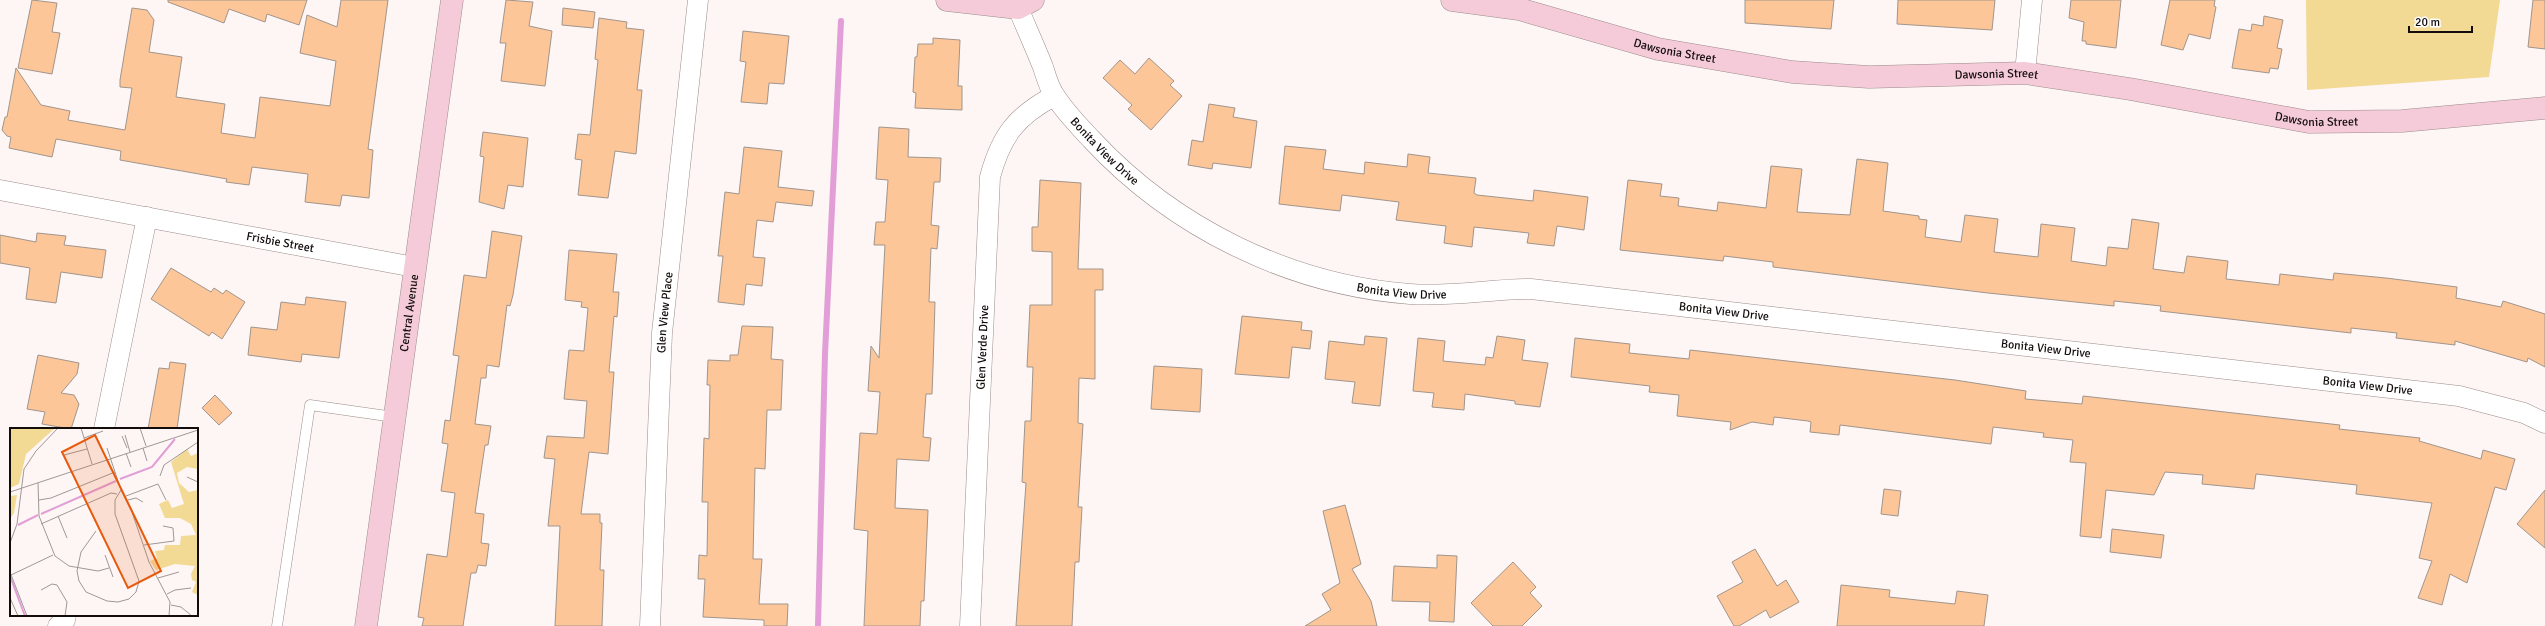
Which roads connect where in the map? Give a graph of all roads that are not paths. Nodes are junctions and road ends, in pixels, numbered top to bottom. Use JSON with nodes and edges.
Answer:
{"nodes":[{"id":1,"x":452,"y":0,"type":"edge"},
{"id":2,"x":698,"y":0,"type":"edge"},
{"id":3,"x":947,"y":0,"type":"edge"},
{"id":4,"x":1452,"y":0,"type":"edge"},
{"id":5,"x":2032,"y":0,"type":"edge"},
{"id":6,"x":1025,"y":4,"type":"edge"},
{"id":7,"x":2025,"y":73,"type":"junction"},
{"id":8,"x":1054,"y":96,"type":"junction"},
{"id":9,"x":2545,"y":108,"type":"edge"},
{"id":10,"x":0,"y":190,"type":"edge"},
{"id":11,"x":147,"y":217,"type":"junction"},
{"id":12,"x":414,"y":267,"type":"junction"},
{"id":13,"x":394,"y":417,"type":"junction"},
{"id":14,"x":2545,"y":423,"type":"edge"},
{"id":15,"x":104,"y":428,"type":"edge"},
{"id":16,"x":66,"y":616,"type":"edge"},
{"id":17,"x":58,"y":626,"type":"edge"},
{"id":18,"x":277,"y":626,"type":"edge"},
{"id":19,"x":366,"y":626,"type":"edge"},
{"id":20,"x":650,"y":626,"type":"edge"},
{"id":21,"x":970,"y":626,"type":"edge"}],
"edges":[{"from":1,"to":12,"type":"street","name":"Central Avenue"},
{"from":2,"to":20,"type":"street","name":"Glen View Place"},
{"from":3,"to":6,"type":"street"},
{"from":4,"to":7,"type":"street","name":"Dawsonia Street"},
{"from":5,"to":7,"type":"street"},
{"from":6,"to":8,"type":"street","name":"Bonita View Drive"},
{"from":7,"to":9,"type":"street","name":"Dawsonia Street"},
{"from":8,"to":14,"type":"street","name":"Bonita View Drive"},
{"from":8,"to":21,"type":"street","name":"Glen Verde Drive"},
{"from":10,"to":11,"type":"street","name":"Frisbie Street"},
{"from":11,"to":12,"type":"street","name":"Frisbie Street"},
{"from":11,"to":15,"type":"street"},
{"from":12,"to":13,"type":"street","name":"Central Avenue"},
{"from":13,"to":18,"type":"lane"},
{"from":13,"to":19,"type":"street","name":"Central Avenue"},
{"from":16,"to":17,"type":"street"}]}
